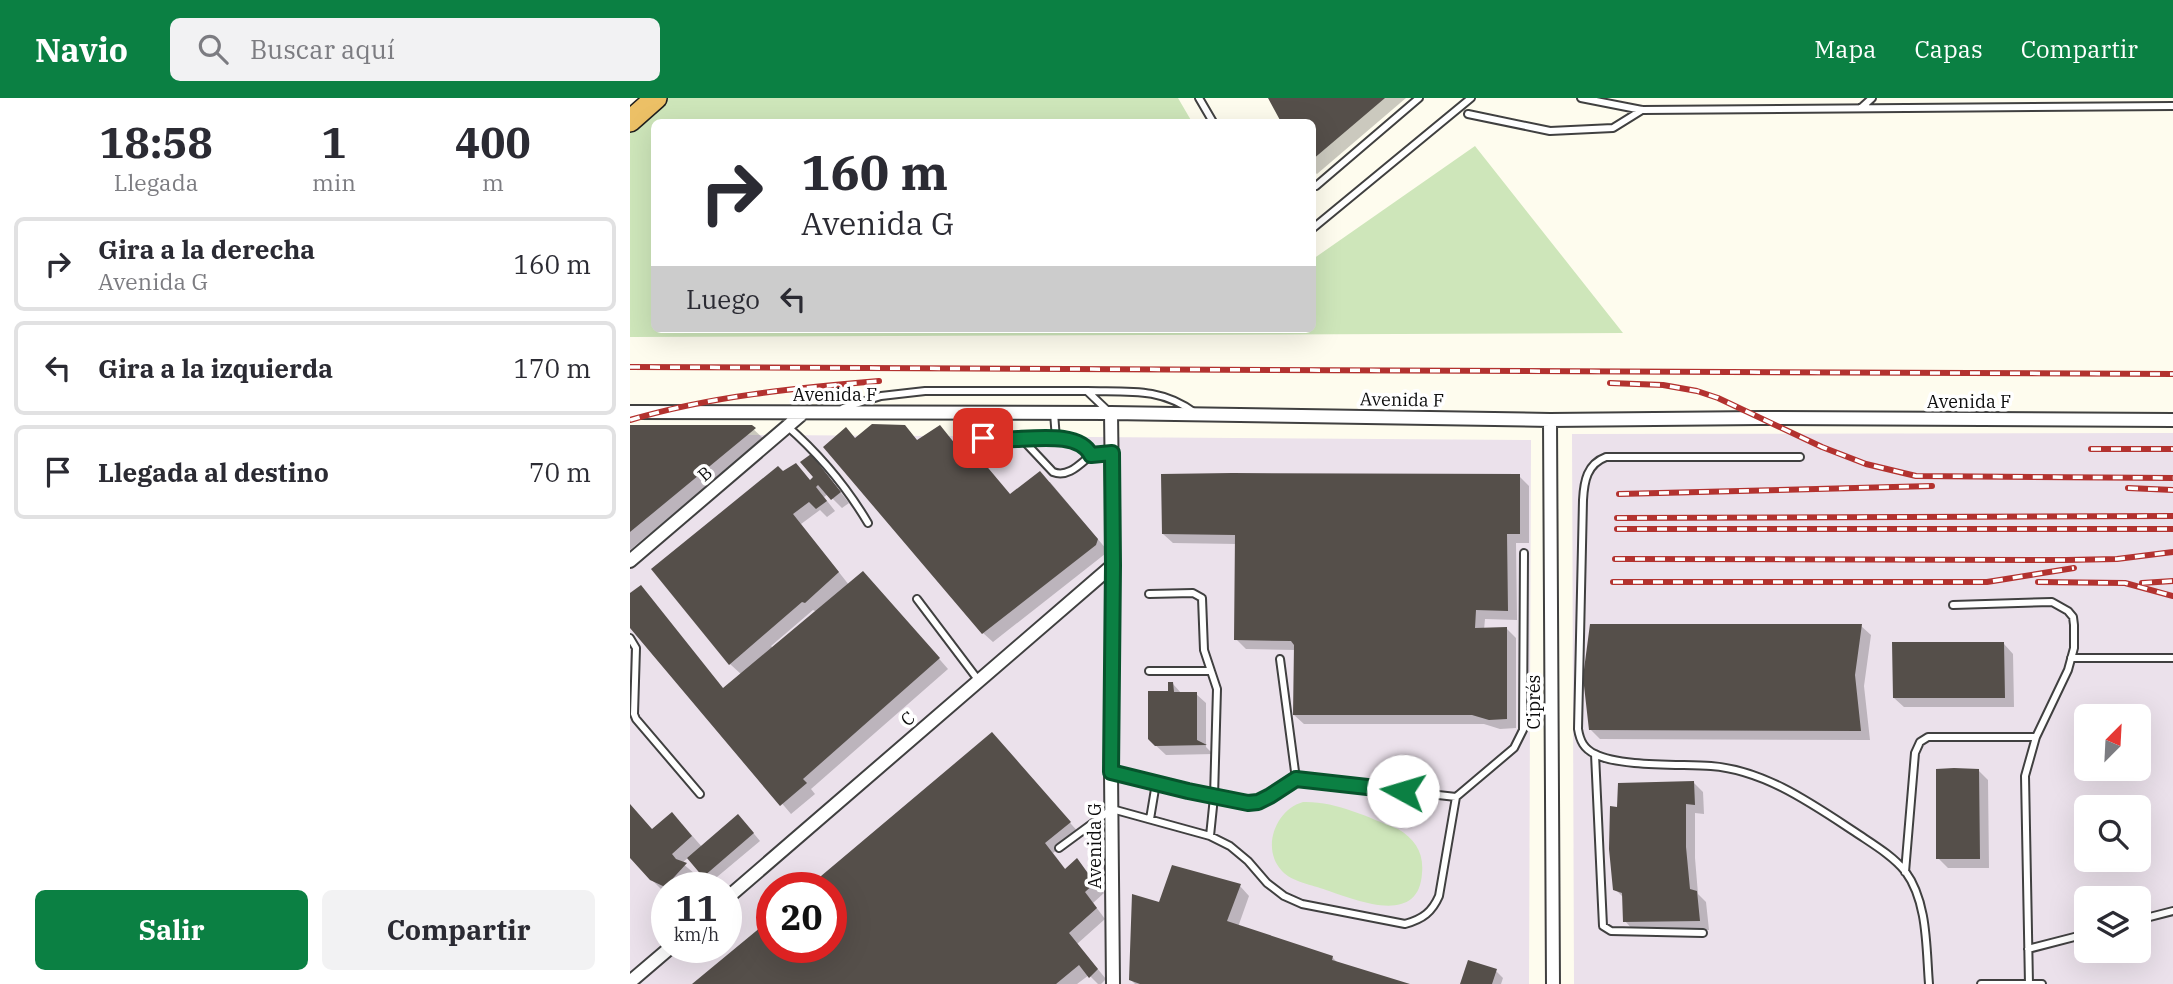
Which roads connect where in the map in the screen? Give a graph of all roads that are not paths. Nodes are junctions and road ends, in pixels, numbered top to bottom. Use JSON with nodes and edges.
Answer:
{"nodes":[{"id":1,"x":656,"y":98,"type":"edge"},
{"id":2,"x":1199,"y":98,"type":"edge"},
{"id":3,"x":1419,"y":98,"type":"edge"},
{"id":4,"x":1471,"y":98,"type":"edge"},
{"id":5,"x":1581,"y":98,"type":"edge"},
{"id":6,"x":1872,"y":98,"type":"edge"},
{"id":7,"x":2173,"y":106,"type":"edge"},
{"id":8,"x":1861,"y":108,"type":"junction"},
{"id":9,"x":1642,"y":110,"type":"junction"},
{"id":10,"x":1468,"y":114,"type":"dead end"},
{"id":11,"x":1211,"y":119,"type":"edge"},
{"id":12,"x":630,"y":121,"type":"edge"},
{"id":13,"x":1316,"y":186,"type":"dead end"},
{"id":14,"x":1316,"y":226,"type":"edge"},
{"id":15,"x":1087,"y":391,"type":"junction"},
{"id":16,"x":630,"y":412,"type":"edge"},
{"id":17,"x":803,"y":413,"type":"junction"},
{"id":18,"x":828,"y":413,"type":"junction"},
{"id":19,"x":975,"y":413,"type":"junction"},
{"id":20,"x":1055,"y":413,"type":"junction"},
{"id":21,"x":1111,"y":413,"type":"junction"},
{"id":22,"x":1197,"y":415,"type":"junction"},
{"id":23,"x":1550,"y":420,"type":"junction"},
{"id":24,"x":2173,"y":420,"type":"edge"},
{"id":25,"x":788,"y":426,"type":"junction"},
{"id":26,"x":1022,"y":439,"type":"junction"},
{"id":27,"x":1056,"y":439,"type":"junction"},
{"id":28,"x":1112,"y":453,"type":"junction"},
{"id":29,"x":1091,"y":455,"type":"junction"},
{"id":30,"x":1800,"y":457,"type":"dead end"},
{"id":31,"x":868,"y":523,"type":"dead end"},
{"id":32,"x":1524,"y":553,"type":"dead end"},
{"id":33,"x":630,"y":561,"type":"edge"},
{"id":34,"x":1113,"y":565,"type":"junction"},
{"id":35,"x":1149,"y":594,"type":"dead end"},
{"id":36,"x":917,"y":600,"type":"dead end"},
{"id":37,"x":1952,"y":605,"type":"dead end"},
{"id":38,"x":630,"y":638,"type":"edge"},
{"id":39,"x":2071,"y":658,"type":"junction"},
{"id":40,"x":2173,"y":658,"type":"edge"},
{"id":41,"x":1280,"y":659,"type":"dead end"},
{"id":42,"x":1149,"y":671,"type":"dead end"},
{"id":43,"x":1211,"y":671,"type":"junction"},
{"id":44,"x":979,"y":681,"type":"junction"},
{"id":45,"x":2036,"y":737,"type":"junction"},
{"id":46,"x":1595,"y":754,"type":"junction"},
{"id":47,"x":1111,"y":772,"type":"junction"},
{"id":48,"x":1296,"y":779,"type":"junction"},
{"id":49,"x":1156,"y":783,"type":"junction"},
{"id":50,"x":700,"y":794,"type":"dead end"},
{"id":51,"x":1214,"y":797,"type":"junction"},
{"id":52,"x":1456,"y":797,"type":"junction"},
{"id":53,"x":1112,"y":809,"type":"junction"},
{"id":54,"x":1150,"y":819,"type":"junction"},
{"id":55,"x":1210,"y":836,"type":"junction"},
{"id":56,"x":1059,"y":848,"type":"dead end"},
{"id":57,"x":1905,"y":872,"type":"junction"},
{"id":58,"x":742,"y":885,"type":"edge"},
{"id":59,"x":2173,"y":911,"type":"edge"},
{"id":60,"x":2151,"y":917,"type":"edge"},
{"id":61,"x":1703,"y":933,"type":"dead end"},
{"id":62,"x":2074,"y":937,"type":"edge"},
{"id":63,"x":2028,"y":950,"type":"junction"},
{"id":64,"x":652,"y":963,"type":"edge"},
{"id":65,"x":630,"y":982,"type":"edge"},
{"id":66,"x":2029,"y":983,"type":"edge"},
{"id":67,"x":1113,"y":984,"type":"edge"},
{"id":68,"x":1553,"y":984,"type":"edge"},
{"id":69,"x":1929,"y":984,"type":"edge"},
{"id":70,"x":1981,"y":984,"type":"edge"},
{"id":71,"x":2042,"y":984,"type":"edge"}],
"edges":[{"from":1,"to":12,"type":"highway"},
{"from":2,"to":11,"type":"lane"},
{"from":3,"to":13,"type":"lane"},
{"from":4,"to":14,"type":"lane"},
{"from":5,"to":9,"type":"lane"},
{"from":6,"to":8,"type":"lane"},
{"from":7,"to":8,"type":"lane"},
{"from":8,"to":9,"type":"lane"},
{"from":9,"to":10,"type":"lane"},
{"from":15,"to":18,"type":"lane"},
{"from":15,"to":21,"type":"lane"},
{"from":15,"to":22,"type":"lane"},
{"from":16,"to":17,"type":"street","name":"Avenida F"},
{"from":17,"to":18,"type":"street","name":"Avenida F"},
{"from":17,"to":25,"type":"street","name":"B"},
{"from":18,"to":19,"type":"street","name":"Avenida F"},
{"from":19,"to":20,"type":"street","name":"Avenida F"},
{"from":19,"to":26,"type":"lane"},
{"from":20,"to":21,"type":"street","name":"Avenida F"},
{"from":20,"to":27,"type":"lane"},
{"from":21,"to":22,"type":"street","name":"Avenida F"},
{"from":21,"to":28,"type":"street","name":"Avenida G"},
{"from":22,"to":23,"type":"street","name":"Avenida F"},
{"from":23,"to":24,"type":"street","name":"Avenida F"},
{"from":23,"to":68,"type":"street","name":"Ciprés"},
{"from":25,"to":31,"type":"lane"},
{"from":25,"to":33,"type":"street","name":"B"},
{"from":26,"to":27,"type":"lane"},
{"from":26,"to":29,"type":"lane"},
{"from":27,"to":29,"type":"lane"},
{"from":28,"to":29,"type":"lane"},
{"from":28,"to":34,"type":"street","name":"Avenida G"},
{"from":30,"to":46,"type":"lane"},
{"from":32,"to":52,"type":"lane"},
{"from":34,"to":44,"type":"street","name":"C"},
{"from":34,"to":47,"type":"street","name":"Avenida G"},
{"from":35,"to":43,"type":"lane"},
{"from":36,"to":44,"type":"lane"},
{"from":37,"to":39,"type":"lane"},
{"from":38,"to":50,"type":"lane"},
{"from":39,"to":40,"type":"lane"},
{"from":39,"to":45,"type":"lane"},
{"from":41,"to":48,"type":"lane"},
{"from":42,"to":43,"type":"lane"},
{"from":43,"to":51,"type":"lane"},
{"from":44,"to":58,"type":"street","name":"C"},
{"from":45,"to":57,"type":"lane"},
{"from":45,"to":63,"type":"lane"},
{"from":46,"to":57,"type":"lane"},
{"from":46,"to":61,"type":"lane"},
{"from":47,"to":49,"type":"lane"},
{"from":47,"to":53,"type":"street","name":"Avenida G"},
{"from":48,"to":51,"type":"lane"},
{"from":48,"to":52,"type":"lane"},
{"from":49,"to":51,"type":"lane"},
{"from":49,"to":54,"type":"lane"},
{"from":51,"to":55,"type":"lane"},
{"from":52,"to":55,"type":"lane"},
{"from":53,"to":54,"type":"lane"},
{"from":53,"to":56,"type":"lane"},
{"from":53,"to":67,"type":"street","name":"Avenida G"},
{"from":54,"to":55,"type":"lane"},
{"from":57,"to":69,"type":"lane"},
{"from":59,"to":60,"type":"lane"},
{"from":62,"to":63,"type":"lane"},
{"from":63,"to":66,"type":"lane"},
{"from":64,"to":65,"type":"street"},
{"from":66,"to":70,"type":"lane"},
{"from":66,"to":71,"type":"lane"}]}
